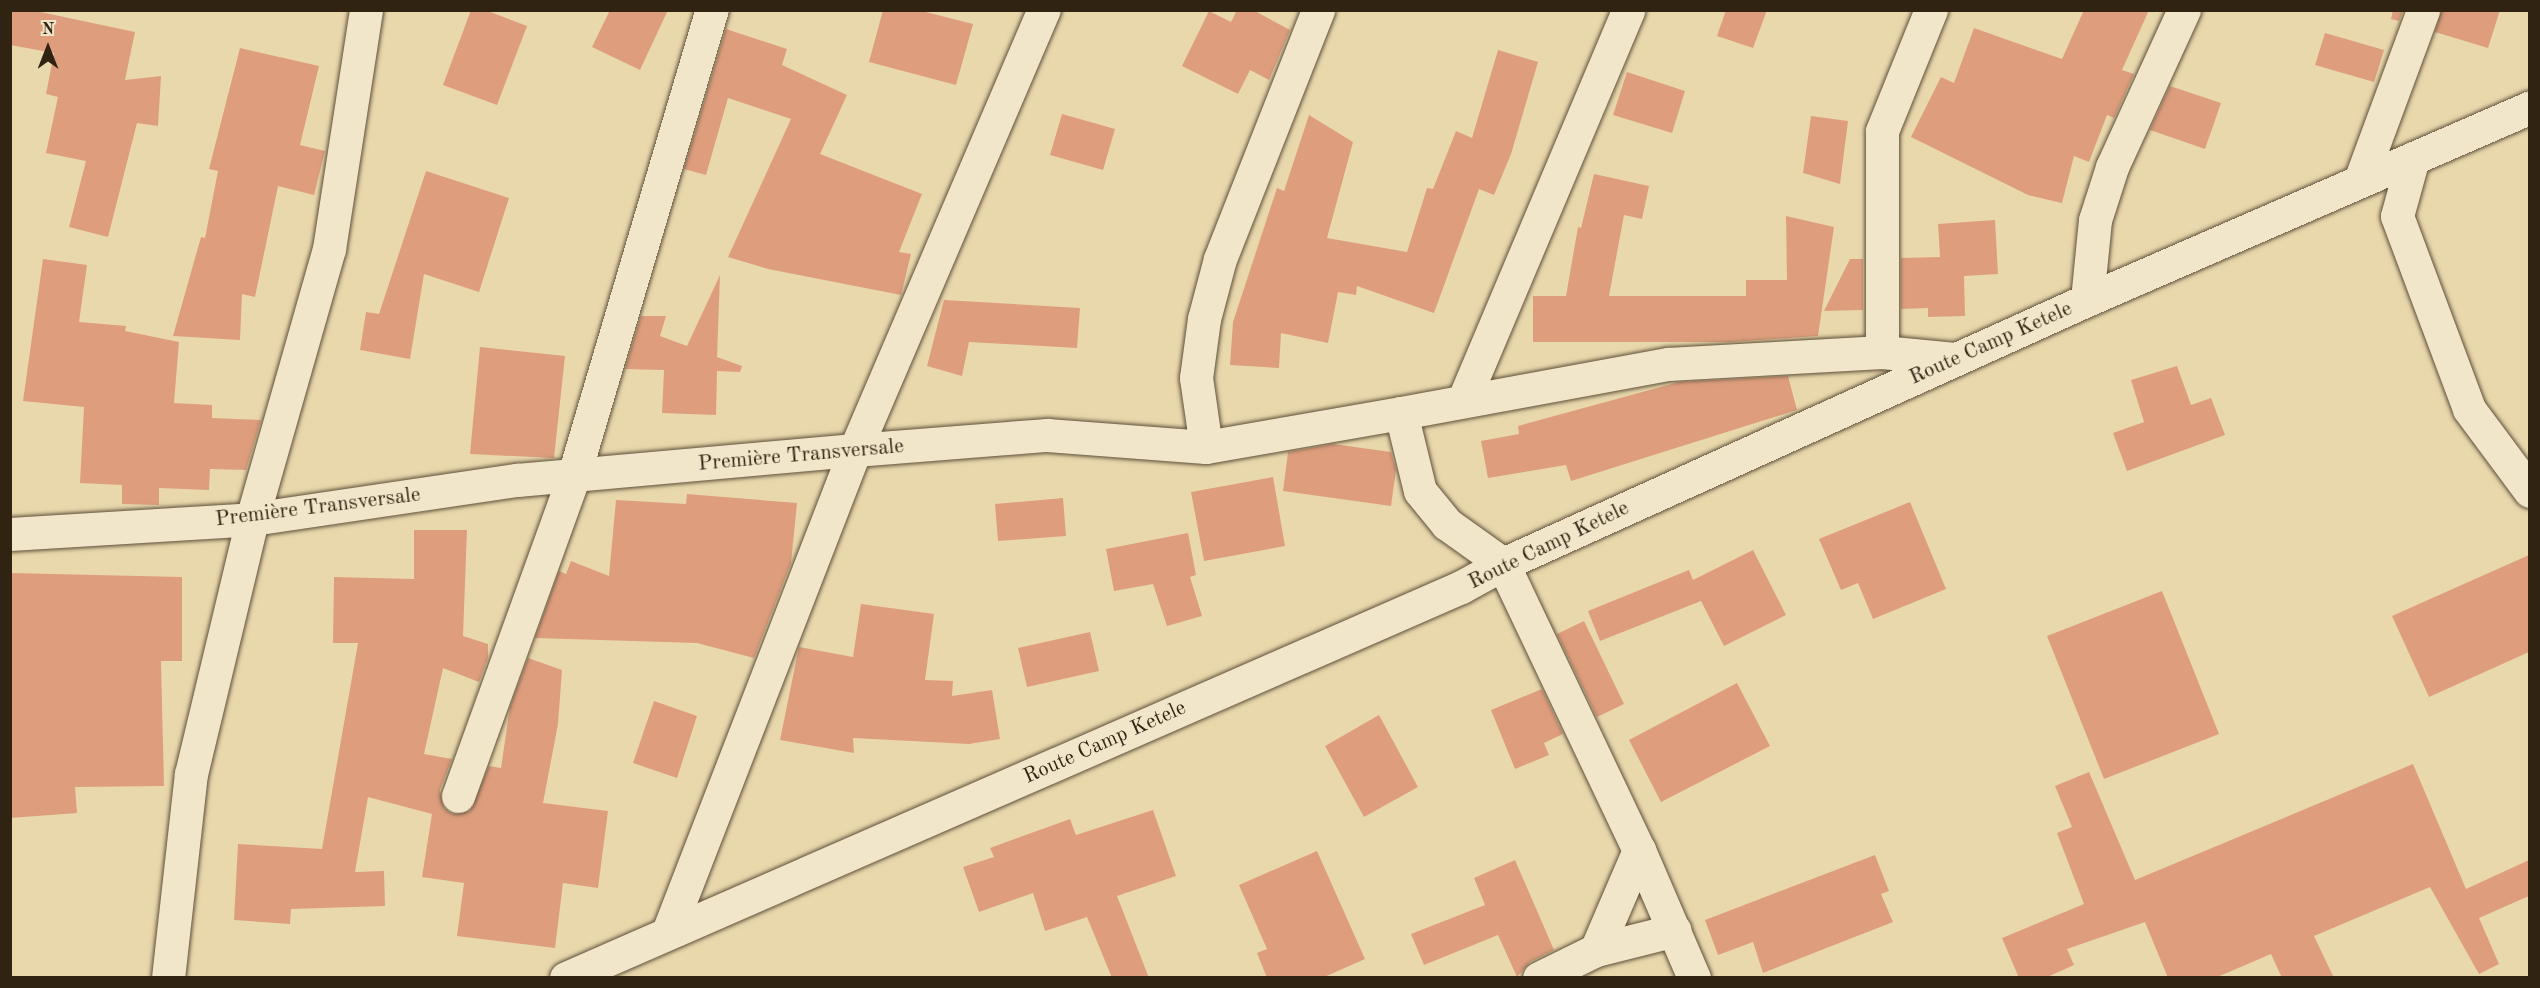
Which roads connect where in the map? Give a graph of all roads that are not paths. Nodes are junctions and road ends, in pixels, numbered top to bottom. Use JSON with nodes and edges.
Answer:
{"nodes":[{"id":1,"x":366,"y":10,"type":"edge"},
{"id":2,"x":712,"y":10,"type":"edge"},
{"id":3,"x":1044,"y":10,"type":"edge"},
{"id":4,"x":1318,"y":10,"type":"edge"},
{"id":5,"x":1628,"y":10,"type":"edge"},
{"id":6,"x":1931,"y":10,"type":"edge"},
{"id":7,"x":2184,"y":10,"type":"edge"},
{"id":8,"x":2423,"y":10,"type":"edge"},
{"id":9,"x":2529,"y":108,"type":"edge"},
{"id":10,"x":2413,"y":158,"type":"junction"},
{"id":11,"x":2361,"y":178,"type":"junction"},
{"id":12,"x":2087,"y":300,"type":"junction"},
{"id":13,"x":1882,"y":352,"type":"junction"},
{"id":14,"x":1957,"y":359,"type":"junction"},
{"id":15,"x":1464,"y":399,"type":"junction"},
{"id":16,"x":1401,"y":413,"type":"junction"},
{"id":17,"x":1206,"y":447,"type":"junction"},
{"id":18,"x":855,"y":450,"type":"junction"},
{"id":19,"x":573,"y":478,"type":"junction"},
{"id":20,"x":2529,"y":491,"type":"edge"},
{"id":21,"x":252,"y":519,"type":"junction"},
{"id":22,"x":10,"y":534,"type":"edge"},
{"id":23,"x":1503,"y":564,"type":"junction"},
{"id":24,"x":458,"y":796,"type":"dead end"},
{"id":25,"x":1639,"y":850,"type":"junction"},
{"id":26,"x":1675,"y":930,"type":"junction"},
{"id":27,"x":669,"y":932,"type":"junction"},
{"id":28,"x":1596,"y":951,"type":"junction"},
{"id":29,"x":168,"y":978,"type":"edge"},
{"id":30,"x":566,"y":978,"type":"edge"},
{"id":31,"x":1539,"y":978,"type":"edge"},
{"id":32,"x":1694,"y":978,"type":"edge"}],
"edges":[{"from":1,"to":21,"type":"street"},
{"from":2,"to":19,"type":"street"},
{"from":3,"to":18,"type":"street"},
{"from":4,"to":17,"type":"street"},
{"from":5,"to":15,"type":"street"},
{"from":6,"to":13,"type":"street"},
{"from":7,"to":12,"type":"street"},
{"from":8,"to":11,"type":"street"},
{"from":9,"to":10,"type":"street","name":"Route Camp Ketele"},
{"from":10,"to":11,"type":"street","name":"Route Camp Ketele"},
{"from":10,"to":20,"type":"street"},
{"from":11,"to":12,"type":"street","name":"Route Camp Ketele"},
{"from":12,"to":14,"type":"street","name":"Route Camp Ketele"},
{"from":13,"to":14,"type":"street","name":"Première Transversale"},
{"from":13,"to":15,"type":"street","name":"Première Transversale"},
{"from":14,"to":23,"type":"street","name":"Route Camp Ketele"},
{"from":15,"to":16,"type":"street","name":"Première Transversale"},
{"from":16,"to":17,"type":"street","name":"Première Transversale"},
{"from":16,"to":23,"type":"street"},
{"from":17,"to":18,"type":"street","name":"Première Transversale"},
{"from":18,"to":19,"type":"street","name":"Première Transversale"},
{"from":18,"to":27,"type":"street"},
{"from":19,"to":21,"type":"street","name":"Première Transversale"},
{"from":19,"to":24,"type":"street"},
{"from":21,"to":22,"type":"street","name":"Première Transversale"},
{"from":21,"to":29,"type":"street"},
{"from":23,"to":25,"type":"street"},
{"from":23,"to":27,"type":"street","name":"Route Camp Ketele"},
{"from":25,"to":26,"type":"street"},
{"from":25,"to":28,"type":"street"},
{"from":26,"to":28,"type":"street"},
{"from":26,"to":32,"type":"street"},
{"from":27,"to":30,"type":"street","name":"Route Camp Ketele"},
{"from":28,"to":31,"type":"street"}]}
